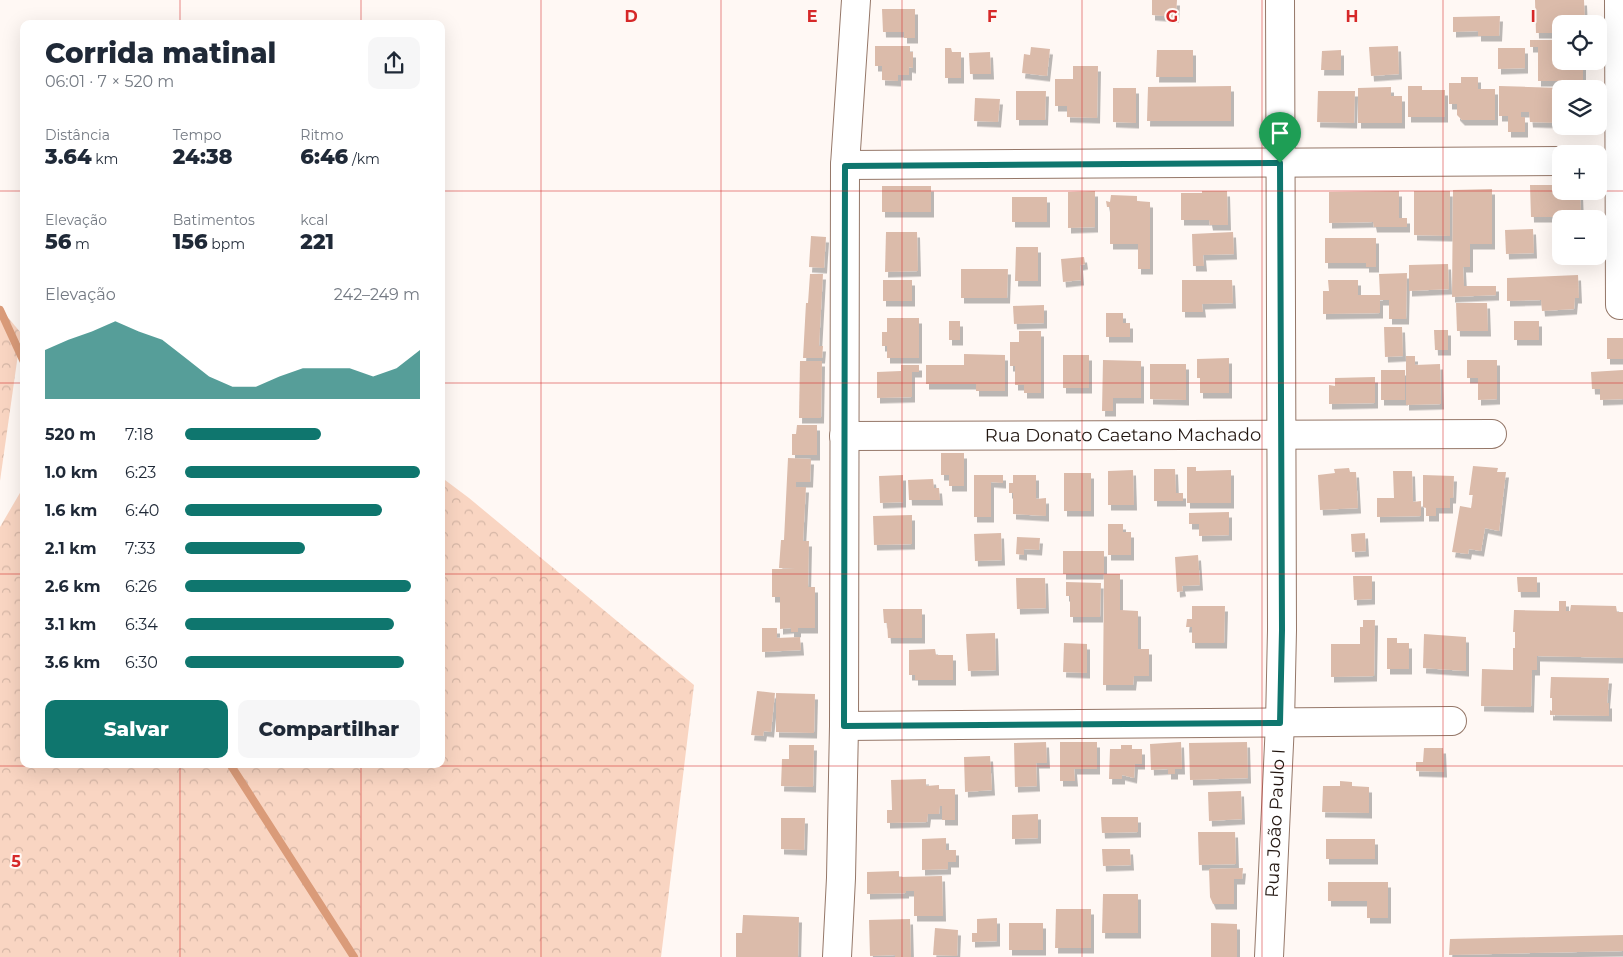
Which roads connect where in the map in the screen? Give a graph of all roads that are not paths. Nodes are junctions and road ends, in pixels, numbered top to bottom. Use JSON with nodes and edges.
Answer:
{"nodes":[{"id":1,"x":856,"y":0,"type":"edge"},
{"id":2,"x":1280,"y":0,"type":"edge"},
{"id":3,"x":1619,"y":0,"type":"edge"},
{"id":4,"x":1552,"y":161,"type":"edge"},
{"id":5,"x":1614,"y":161,"type":"edge"},
{"id":6,"x":1280,"y":163,"type":"junction"},
{"id":7,"x":845,"y":166,"type":"junction"},
{"id":8,"x":1620,"y":305,"type":"dead end"},
{"id":9,"x":1492,"y":434,"type":"dead end"},
{"id":10,"x":1281,"y":435,"type":"junction"},
{"id":11,"x":844,"y":436,"type":"junction"},
{"id":12,"x":1452,"y":722,"type":"dead end"},
{"id":13,"x":1280,"y":723,"type":"junction"},
{"id":14,"x":844,"y":726,"type":"junction"},
{"id":15,"x":837,"y":957,"type":"edge"},
{"id":16,"x":1269,"y":957,"type":"edge"}],
"edges":[{"from":1,"to":7,"type":"street"},
{"from":2,"to":6,"type":"street","name":"Rua João Paulo I"},
{"from":3,"to":5,"type":"street"},
{"from":4,"to":6,"type":"street"},
{"from":5,"to":8,"type":"street"},
{"from":6,"to":7,"type":"street"},
{"from":6,"to":10,"type":"street","name":"Rua João Paulo I"},
{"from":7,"to":11,"type":"street"},
{"from":9,"to":10,"type":"street","name":"Rua Donato Caetano Machado"},
{"from":10,"to":11,"type":"street","name":"Rua Donato Caetano Machado"},
{"from":10,"to":13,"type":"street","name":"Rua João Paulo I"},
{"from":11,"to":14,"type":"street"},
{"from":12,"to":13,"type":"street"},
{"from":13,"to":14,"type":"street"},
{"from":13,"to":16,"type":"street","name":"Rua João Paulo I"},
{"from":14,"to":15,"type":"street"}]}
